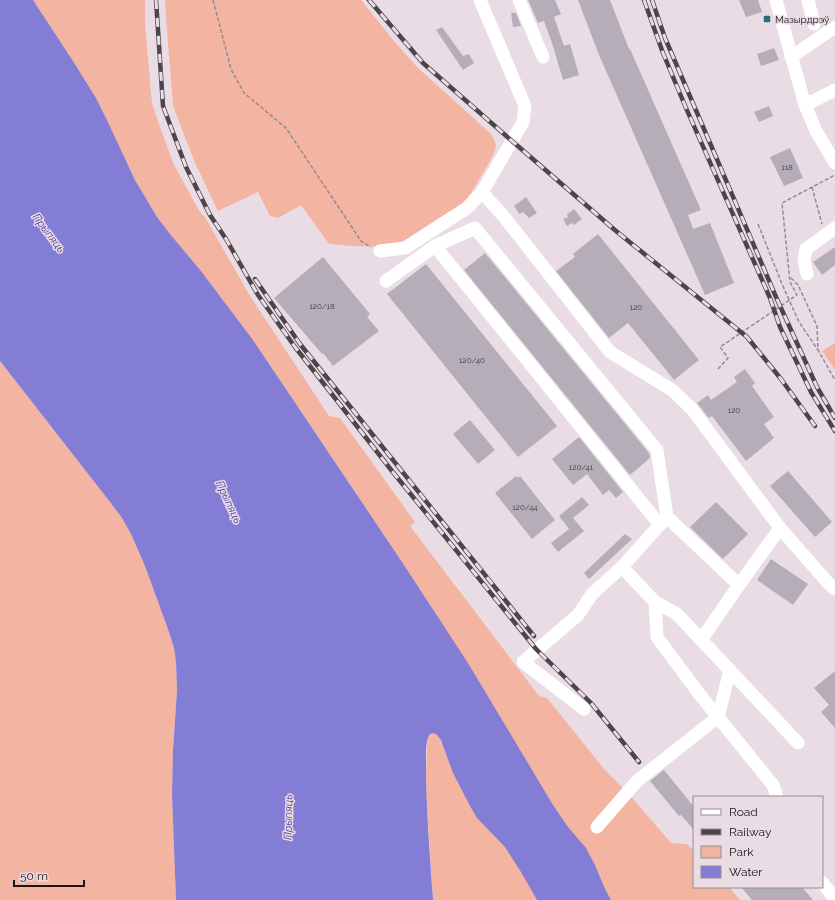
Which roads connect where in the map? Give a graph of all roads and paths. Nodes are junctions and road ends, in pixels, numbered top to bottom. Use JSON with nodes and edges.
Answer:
{"nodes":[{"id":1,"x":213,"y":0,"type":"edge"},
{"id":2,"x":480,"y":0,"type":"edge"},
{"id":3,"x":519,"y":0,"type":"edge"},
{"id":4,"x":776,"y":0,"type":"edge"},
{"id":5,"x":808,"y":0,"type":"edge"},
{"id":6,"x":814,"y":24,"type":"dead end"},
{"id":7,"x":835,"y":26,"type":"edge"},
{"id":8,"x":543,"y":57,"type":"dead end"},
{"id":9,"x":791,"y":57,"type":"junction"},
{"id":10,"x":835,"y":90,"type":"edge"},
{"id":11,"x":805,"y":105,"type":"junction"},
{"id":12,"x":835,"y":162,"type":"edge"},
{"id":13,"x":835,"y":175,"type":"edge"},
{"id":14,"x":812,"y":187,"type":"junction"},
{"id":15,"x":482,"y":192,"type":"junction"},
{"id":16,"x":758,"y":224,"type":"dead end"},
{"id":17,"x":830,"y":232,"type":"edge"},
{"id":18,"x":434,"y":246,"type":"junction"},
{"id":19,"x":380,"y":251,"type":"joint"},
{"id":20,"x":807,"y":274,"type":"dead end"},
{"id":21,"x":790,"y":277,"type":"junction"},
{"id":22,"x":386,"y":282,"type":"dead end"},
{"id":23,"x":818,"y":350,"type":"junction"},
{"id":24,"x":718,"y":369,"type":"dead end"},
{"id":25,"x":835,"y":380,"type":"edge"},
{"id":26,"x":664,"y":521,"type":"junction"},
{"id":27,"x":780,"y":528,"type":"junction"},
{"id":28,"x":622,"y":567,"type":"junction"},
{"id":29,"x":739,"y":585,"type":"junction"},
{"id":30,"x":835,"y":589,"type":"edge"},
{"id":31,"x":655,"y":602,"type":"junction"},
{"id":32,"x":702,"y":640,"type":"junction"},
{"id":33,"x":730,"y":670,"type":"junction"},
{"id":34,"x":584,"y":709,"type":"dead end"},
{"id":35,"x":718,"y":718,"type":"junction"},
{"id":36,"x":798,"y":743,"type":"dead end"},
{"id":37,"x":777,"y":796,"type":"edge"},
{"id":38,"x":597,"y":828,"type":"dead end"},
{"id":39,"x":823,"y":883,"type":"edge"},
{"id":40,"x":835,"y":899,"type":"edge"}],
"edges":[{"from":1,"to":19,"type":"path"},
{"from":2,"to":15,"type":"street"},
{"from":3,"to":8,"type":"street"},
{"from":4,"to":9,"type":"street"},
{"from":5,"to":6,"type":"street"},
{"from":7,"to":9,"type":"street"},
{"from":9,"to":11,"type":"street"},
{"from":10,"to":11,"type":"street"},
{"from":11,"to":12,"type":"street"},
{"from":13,"to":14,"type":"path"},
{"from":14,"to":17,"type":"path"},
{"from":14,"to":21,"type":"path"},
{"from":15,"to":19,"type":"street"},
{"from":15,"to":27,"type":"street"},
{"from":16,"to":23,"type":"path"},
{"from":17,"to":20,"type":"street"},
{"from":18,"to":22,"type":"street"},
{"from":18,"to":26,"type":"street"},
{"from":18,"to":26,"type":"street"},
{"from":21,"to":23,"type":"path"},
{"from":21,"to":24,"type":"path"},
{"from":23,"to":25,"type":"path"},
{"from":26,"to":28,"type":"street"},
{"from":26,"to":29,"type":"street"},
{"from":27,"to":29,"type":"street"},
{"from":27,"to":30,"type":"street"},
{"from":28,"to":31,"type":"street"},
{"from":28,"to":34,"type":"street"},
{"from":29,"to":32,"type":"street"},
{"from":31,"to":32,"type":"street"},
{"from":31,"to":35,"type":"street"},
{"from":32,"to":33,"type":"street"},
{"from":33,"to":35,"type":"street"},
{"from":33,"to":36,"type":"street"},
{"from":35,"to":37,"type":"street"},
{"from":35,"to":38,"type":"street"},
{"from":39,"to":40,"type":"street"}]}
